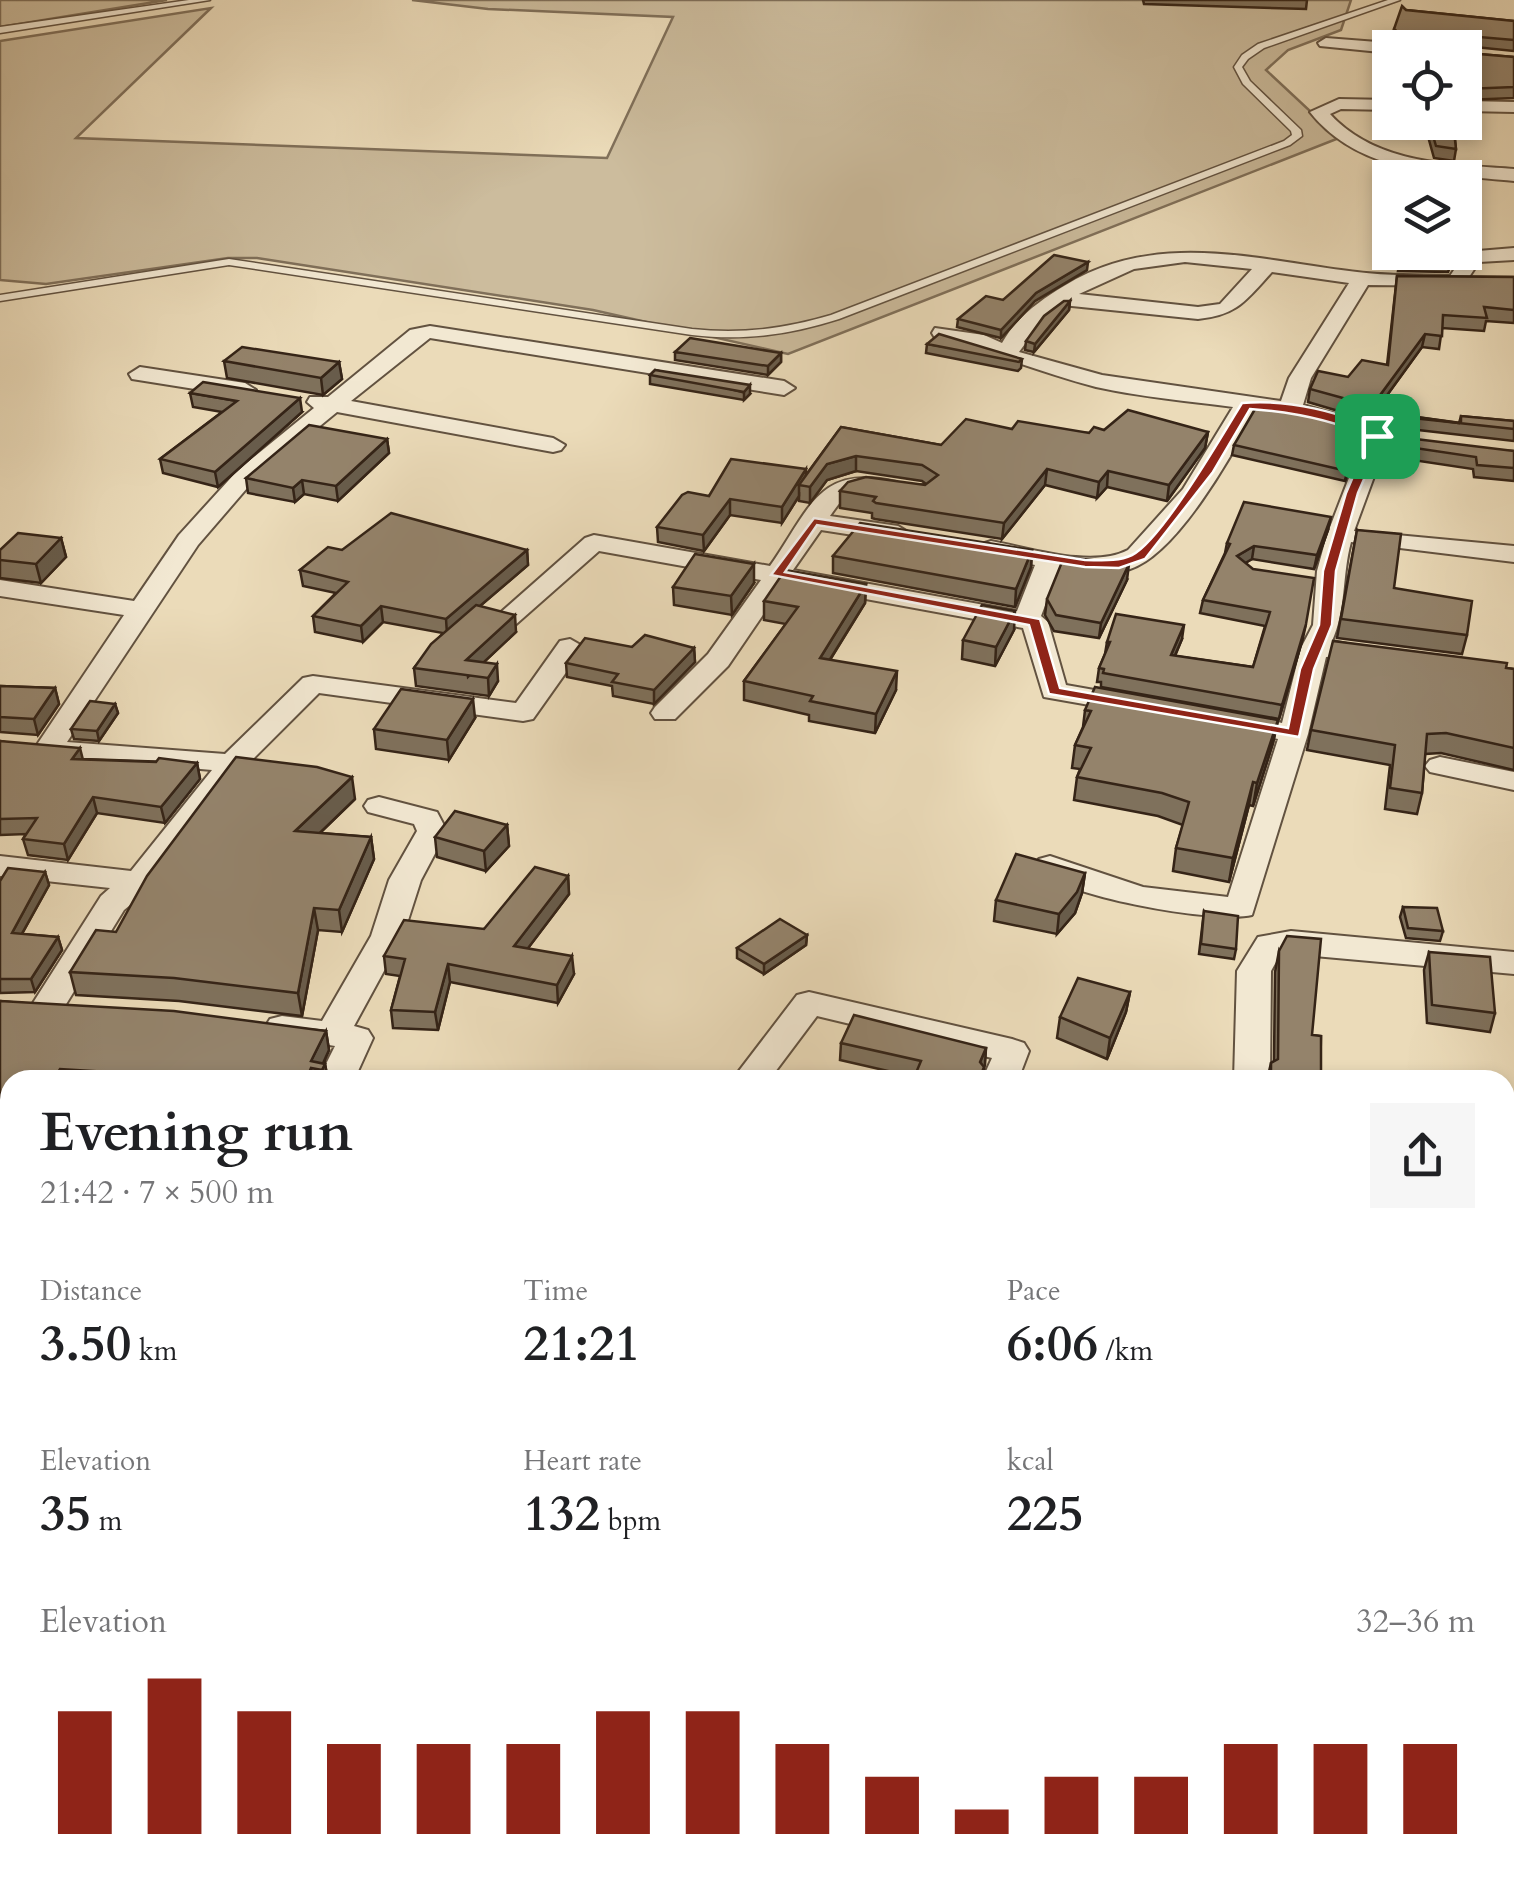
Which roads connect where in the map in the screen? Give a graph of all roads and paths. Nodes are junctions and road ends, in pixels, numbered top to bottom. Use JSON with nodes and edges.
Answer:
{"nodes":[{"id":1,"x":206,"y":0,"type":"edge"},
{"id":2,"x":1396,"y":0,"type":"edge"},
{"id":3,"x":0,"y":30,"type":"edge"},
{"id":4,"x":1326,"y":43,"type":"dead end"},
{"id":5,"x":1372,"y":47,"type":"edge"},
{"id":6,"x":1372,"y":105,"type":"edge"},
{"id":7,"x":1482,"y":106,"type":"edge"},
{"id":8,"x":1514,"y":107,"type":"edge"},
{"id":9,"x":1514,"y":176,"type":"edge"},
{"id":10,"x":1514,"y":254,"type":"edge"},
{"id":11,"x":1267,"y":264,"type":"junction"},
{"id":12,"x":1362,"y":279,"type":"junction"},
{"id":13,"x":0,"y":298,"type":"edge"},
{"id":14,"x":1058,"y":298,"type":"junction"},
{"id":15,"x":943,"y":333,"type":"edge"},
{"id":16,"x":1006,"y":355,"type":"junction"},
{"id":17,"x":140,"y":374,"type":"dead end"},
{"id":18,"x":784,"y":388,"type":"dead end"},
{"id":19,"x":332,"y":404,"type":"junction"},
{"id":20,"x":1246,"y":405,"type":"junction"},
{"id":21,"x":1290,"y":408,"type":"junction"},
{"id":22,"x":1377,"y":436,"type":"junction"},
{"id":23,"x":1431,"y":443,"type":"edge"},
{"id":24,"x":553,"y":445,"type":"dead end"},
{"id":25,"x":905,"y":490,"type":"edge"},
{"id":26,"x":814,"y":521,"type":"junction"},
{"id":27,"x":1340,"y":535,"type":"junction"},
{"id":28,"x":924,"y":538,"type":"edge"},
{"id":29,"x":960,"y":544,"type":"edge"},
{"id":30,"x":1514,"y":554,"type":"edge"},
{"id":31,"x":1052,"y":558,"type":"junction"},
{"id":32,"x":777,"y":575,"type":"junction"},
{"id":33,"x":0,"y":588,"type":"edge"},
{"id":34,"x":142,"y":610,"type":"junction"},
{"id":35,"x":505,"y":620,"type":"edge"},
{"id":36,"x":1026,"y":620,"type":"junction"},
{"id":37,"x":570,"y":646,"type":"dead end"},
{"id":38,"x":1315,"y":648,"type":"junction"},
{"id":39,"x":1364,"y":652,"type":"edge"},
{"id":40,"x":1160,"y":709,"type":"edge"},
{"id":41,"x":666,"y":713,"type":"dead end"},
{"id":42,"x":1214,"y":718,"type":"edge"},
{"id":43,"x":1294,"y":734,"type":"junction"},
{"id":44,"x":16,"y":746,"type":"edge"},
{"id":45,"x":48,"y":749,"type":"junction"},
{"id":46,"x":232,"y":763,"type":"junction"},
{"id":47,"x":1440,"y":766,"type":"dead end"},
{"id":48,"x":1514,"y":781,"type":"edge"},
{"id":49,"x":379,"y":806,"type":"dead end"},
{"id":50,"x":0,"y":866,"type":"edge"},
{"id":51,"x":1050,"y":866,"type":"edge"},
{"id":52,"x":138,"y":882,"type":"junction"},
{"id":53,"x":1514,"y":963,"type":"edge"},
{"id":54,"x":86,"y":1009,"type":"edge"},
{"id":55,"x":256,"y":1024,"type":"edge"},
{"id":56,"x":332,"y":1033,"type":"junction"},
{"id":57,"x":341,"y":1070,"type":"edge"},
{"id":58,"x":758,"y":1070,"type":"edge"},
{"id":59,"x":1004,"y":1070,"type":"edge"},
{"id":60,"x":1252,"y":1070,"type":"edge"}],
"edges":[{"from":1,"to":3,"type":"lane"},
{"from":2,"to":13,"type":"lane"},
{"from":4,"to":5,"type":"street"},
{"from":6,"to":9,"type":"street"},
{"from":7,"to":8,"type":"street"},
{"from":10,"to":12,"type":"street"},
{"from":11,"to":12,"type":"street"},
{"from":11,"to":14,"type":"street"},
{"from":11,"to":14,"type":"street"},
{"from":12,"to":21,"type":"street"},
{"from":14,"to":16,"type":"street"},
{"from":15,"to":16,"type":"street"},
{"from":16,"to":20,"type":"street"},
{"from":17,"to":19,"type":"street"},
{"from":18,"to":19,"type":"street"},
{"from":19,"to":24,"type":"street"},
{"from":19,"to":34,"type":"street"},
{"from":20,"to":21,"type":"street"},
{"from":20,"to":31,"type":"street"},
{"from":21,"to":22,"type":"street"},
{"from":22,"to":23,"type":"street"},
{"from":22,"to":27,"type":"street"},
{"from":25,"to":26,"type":"street"},
{"from":26,"to":28,"type":"street"},
{"from":26,"to":32,"type":"street"},
{"from":27,"to":30,"type":"street"},
{"from":27,"to":38,"type":"street"},
{"from":29,"to":31,"type":"street"},
{"from":31,"to":36,"type":"street"},
{"from":32,"to":35,"type":"street"},
{"from":32,"to":36,"type":"street"},
{"from":32,"to":41,"type":"street"},
{"from":33,"to":34,"type":"street"},
{"from":34,"to":45,"type":"street"},
{"from":36,"to":40,"type":"street"},
{"from":37,"to":46,"type":"street"},
{"from":38,"to":39,"type":"street"},
{"from":38,"to":43,"type":"street"},
{"from":42,"to":43,"type":"street"},
{"from":43,"to":51,"type":"street"},
{"from":44,"to":45,"type":"street"},
{"from":45,"to":46,"type":"street"},
{"from":46,"to":52,"type":"street"},
{"from":47,"to":48,"type":"street"},
{"from":49,"to":56,"type":"street"},
{"from":50,"to":52,"type":"street"},
{"from":52,"to":54,"type":"street"},
{"from":53,"to":60,"type":"street"},
{"from":55,"to":56,"type":"street"},
{"from":56,"to":57,"type":"street"},
{"from":58,"to":59,"type":"street"}]}
